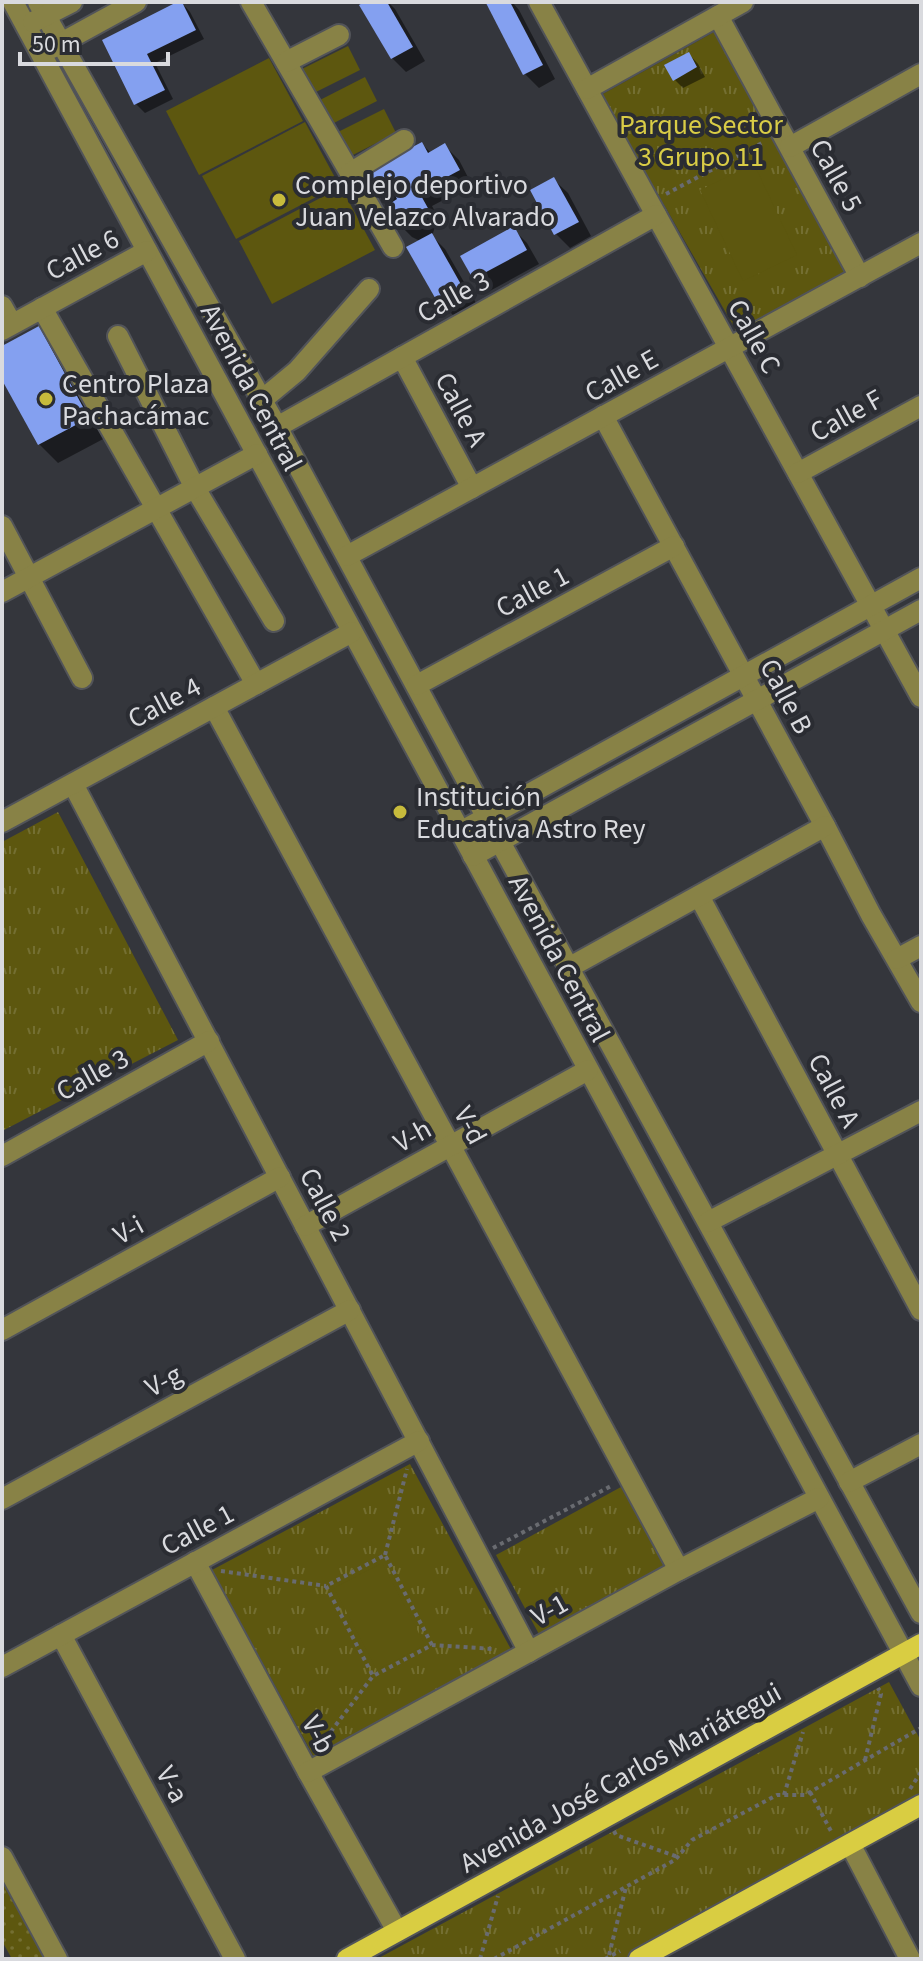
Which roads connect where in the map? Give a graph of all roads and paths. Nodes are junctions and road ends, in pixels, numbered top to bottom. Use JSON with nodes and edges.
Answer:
{"nodes":[{"id":1,"x":13,"y":2,"type":"edge"},
{"id":2,"x":72,"y":2,"type":"edge"},
{"id":3,"x":136,"y":2,"type":"edge"},
{"id":4,"x":251,"y":2,"type":"edge"},
{"id":5,"x":539,"y":2,"type":"edge"},
{"id":6,"x":743,"y":2,"type":"edge"},
{"id":7,"x":41,"y":9,"type":"edge"},
{"id":8,"x":718,"y":16,"type":"junction"},
{"id":9,"x":26,"y":26,"type":"junction"},
{"id":10,"x":339,"y":35,"type":"dead end"},
{"id":11,"x":61,"y":43,"type":"junction"},
{"id":12,"x":41,"y":54,"type":"junction"},
{"id":13,"x":286,"y":62,"type":"junction"},
{"id":14,"x":921,"y":74,"type":"edge"},
{"id":15,"x":587,"y":89,"type":"junction"},
{"id":16,"x":404,"y":140,"type":"dead end"},
{"id":17,"x":786,"y":140,"type":"junction"},
{"id":18,"x":350,"y":173,"type":"junction"},
{"id":19,"x":653,"y":209,"type":"junction"},
{"id":20,"x":921,"y":243,"type":"edge"},
{"id":21,"x":393,"y":247,"type":"dead end"},
{"id":22,"x":147,"y":251,"type":"junction"},
{"id":23,"x":860,"y":277,"type":"junction"},
{"id":24,"x":369,"y":289,"type":"dead end"},
{"id":25,"x":2,"y":306,"type":"edge"},
{"id":26,"x":42,"y":308,"type":"junction"},
{"id":27,"x":7,"y":327,"type":"edge"},
{"id":28,"x":118,"y":336,"type":"dead end"},
{"id":29,"x":729,"y":348,"type":"junction"},
{"id":30,"x":402,"y":357,"type":"junction"},
{"id":31,"x":262,"y":400,"type":"junction"},
{"id":32,"x":921,"y":406,"type":"edge"},
{"id":33,"x":603,"y":416,"type":"junction"},
{"id":34,"x":277,"y":427,"type":"junction"},
{"id":35,"x":257,"y":454,"type":"junction"},
{"id":36,"x":798,"y":473,"type":"junction"},
{"id":37,"x":195,"y":488,"type":"junction"},
{"id":38,"x":472,"y":488,"type":"junction"},
{"id":39,"x":156,"y":508,"type":"junction"},
{"id":40,"x":2,"y":526,"type":"edge"},
{"id":41,"x":674,"y":546,"type":"junction"},
{"id":42,"x":347,"y":556,"type":"junction"},
{"id":43,"x":29,"y":577,"type":"junction"},
{"id":44,"x":921,"y":578,"type":"edge"},
{"id":45,"x":2,"y":592,"type":"edge"},
{"id":46,"x":871,"y":605,"type":"junction"},
{"id":47,"x":921,"y":610,"type":"edge"},
{"id":48,"x":274,"y":621,"type":"dead end"},
{"id":49,"x":884,"y":630,"type":"junction"},
{"id":50,"x":352,"y":632,"type":"junction"},
{"id":51,"x":744,"y":675,"type":"junction"},
{"id":52,"x":82,"y":678,"type":"dead end"},
{"id":53,"x":256,"y":684,"type":"junction"},
{"id":54,"x":417,"y":685,"type":"junction"},
{"id":55,"x":921,"y":697,"type":"edge"},
{"id":56,"x":757,"y":700,"type":"junction"},
{"id":57,"x":214,"y":707,"type":"junction"},
{"id":58,"x":73,"y":784,"type":"junction"},
{"id":59,"x":487,"y":818,"type":"junction"},
{"id":60,"x":2,"y":822,"type":"edge"},
{"id":61,"x":825,"y":826,"type":"junction"},
{"id":62,"x":460,"y":832,"type":"junction"},
{"id":63,"x":500,"y":842,"type":"junction"},
{"id":64,"x":473,"y":856,"type":"junction"},
{"id":65,"x":699,"y":896,"type":"junction"},
{"id":66,"x":921,"y":946,"type":"edge"},
{"id":67,"x":897,"y":959,"type":"junction"},
{"id":68,"x":570,"y":967,"type":"junction"},
{"id":69,"x":921,"y":1002,"type":"edge"},
{"id":70,"x":209,"y":1041,"type":"junction"},
{"id":71,"x":588,"y":1070,"type":"junction"},
{"id":72,"x":921,"y":1111,"type":"edge"},
{"id":73,"x":450,"y":1146,"type":"junction"},
{"id":74,"x":838,"y":1154,"type":"junction"},
{"id":75,"x":2,"y":1156,"type":"edge"},
{"id":76,"x":280,"y":1177,"type":"junction"},
{"id":77,"x":708,"y":1222,"type":"junction"},
{"id":78,"x":305,"y":1226,"type":"junction"},
{"id":79,"x":350,"y":1310,"type":"junction"},
{"id":80,"x":921,"y":1310,"type":"edge"},
{"id":81,"x":2,"y":1330,"type":"edge"},
{"id":82,"x":419,"y":1441,"type":"junction"},
{"id":83,"x":921,"y":1444,"type":"edge"},
{"id":84,"x":408,"y":1467,"type":"junction"},
{"id":85,"x":394,"y":1474,"type":"dead end"},
{"id":86,"x":629,"y":1477,"type":"junction"},
{"id":87,"x":415,"y":1481,"type":"dead end"},
{"id":88,"x":849,"y":1482,"type":"junction"},
{"id":89,"x":819,"y":1498,"type":"junction"},
{"id":90,"x":2,"y":1499,"type":"edge"},
{"id":91,"x":385,"y":1555,"type":"junction"},
{"id":92,"x":479,"y":1556,"type":"junction"},
{"id":93,"x":195,"y":1562,"type":"junction"},
{"id":94,"x":230,"y":1563,"type":"dead end"},
{"id":95,"x":217,"y":1570,"type":"junction"},
{"id":96,"x":679,"y":1570,"type":"junction"},
{"id":97,"x":224,"y":1584,"type":"dead end"},
{"id":98,"x":326,"y":1586,"type":"junction"},
{"id":99,"x":921,"y":1613,"type":"edge"},
{"id":100,"x":61,"y":1635,"type":"junction"},
{"id":101,"x":432,"y":1645,"type":"junction"},
{"id":102,"x":912,"y":1649,"type":"edge"},
{"id":103,"x":529,"y":1652,"type":"junction"},
{"id":104,"x":2,"y":1667,"type":"edge"},
{"id":105,"x":871,"y":1672,"type":"junction"},
{"id":106,"x":373,"y":1676,"type":"junction"},
{"id":107,"x":921,"y":1686,"type":"edge"},
{"id":108,"x":795,"y":1713,"type":"junction"},
{"id":109,"x":921,"y":1728,"type":"edge"},
{"id":110,"x":325,"y":1739,"type":"dead end"},
{"id":111,"x":865,"y":1760,"type":"junction"},
{"id":112,"x":308,"y":1772,"type":"junction"},
{"id":113,"x":810,"y":1792,"type":"junction"},
{"id":114,"x":784,"y":1795,"type":"junction"},
{"id":115,"x":921,"y":1805,"type":"edge"},
{"id":116,"x":605,"y":1818,"type":"junction"},
{"id":117,"x":846,"y":1847,"type":"junction"},
{"id":118,"x":2,"y":1857,"type":"edge"},
{"id":119,"x":678,"y":1857,"type":"junction"},
{"id":120,"x":490,"y":1880,"type":"junction"},
{"id":121,"x":626,"y":1887,"type":"junction"},
{"id":122,"x":397,"y":1931,"type":"junction"},
{"id":123,"x":57,"y":1959,"type":"edge"},
{"id":124,"x":235,"y":1959,"type":"edge"},
{"id":125,"x":347,"y":1959,"type":"edge"},
{"id":126,"x":480,"y":1959,"type":"edge"},
{"id":127,"x":494,"y":1959,"type":"edge"},
{"id":128,"x":608,"y":1959,"type":"edge"},
{"id":129,"x":639,"y":1959,"type":"edge"},
{"id":130,"x":910,"y":1959,"type":"edge"}],
"edges":[{"from":1,"to":9,"type":"street","name":"Avenida Central"},
{"from":2,"to":7,"type":"street"},
{"from":3,"to":11,"type":"street"},
{"from":4,"to":13,"type":"street"},
{"from":5,"to":15,"type":"street","name":"Calle C"},
{"from":6,"to":8,"type":"street"},
{"from":7,"to":9,"type":"street"},
{"from":7,"to":11,"type":"street","name":"Avenida Central"},
{"from":8,"to":15,"type":"street"},
{"from":8,"to":17,"type":"street","name":"Calle 5"},
{"from":9,"to":12,"type":"street","name":"Avenida Central"},
{"from":10,"to":13,"type":"street"},
{"from":11,"to":12,"type":"street"},
{"from":11,"to":31,"type":"street","name":"Avenida Central"},
{"from":12,"to":22,"type":"street","name":"Avenida Central"},
{"from":13,"to":18,"type":"street"},
{"from":14,"to":17,"type":"street"},
{"from":15,"to":19,"type":"street","name":"Calle C"},
{"from":16,"to":18,"type":"street"},
{"from":17,"to":19,"type":"path"},
{"from":17,"to":23,"type":"street","name":"Calle 5"},
{"from":18,"to":21,"type":"street"},
{"from":19,"to":29,"type":"street","name":"Calle C"},
{"from":19,"to":30,"type":"street","name":"Calle 3"},
{"from":20,"to":23,"type":"street","name":"Calle E"},
{"from":22,"to":26,"type":"street","name":"Calle 6"},
{"from":22,"to":35,"type":"street","name":"Avenida Central"},
{"from":23,"to":29,"type":"street","name":"Calle E"},
{"from":24,"to":31,"type":"street"},
{"from":25,"to":27,"type":"street"},
{"from":26,"to":27,"type":"street","name":"Calle 6"},
{"from":26,"to":39,"type":"street"},
{"from":28,"to":37,"type":"street"},
{"from":29,"to":33,"type":"street","name":"Calle E"},
{"from":29,"to":36,"type":"street","name":"Calle C"},
{"from":30,"to":34,"type":"street","name":"Calle 3"},
{"from":30,"to":38,"type":"street","name":"Calle A"},
{"from":31,"to":34,"type":"street","name":"Avenida Central"},
{"from":32,"to":36,"type":"street","name":"Calle F"},
{"from":33,"to":38,"type":"street","name":"Calle E"},
{"from":33,"to":41,"type":"street","name":"Calle B"},
{"from":34,"to":42,"type":"street","name":"Avenida Central"},
{"from":35,"to":37,"type":"street"},
{"from":35,"to":50,"type":"street","name":"Avenida Central"},
{"from":36,"to":46,"type":"street","name":"Calle C"},
{"from":37,"to":39,"type":"street"},
{"from":37,"to":48,"type":"street"},
{"from":38,"to":42,"type":"street","name":"Calle E"},
{"from":39,"to":43,"type":"street"},
{"from":39,"to":53,"type":"street"},
{"from":40,"to":43,"type":"street"},
{"from":41,"to":51,"type":"street","name":"Calle B"},
{"from":41,"to":54,"type":"street","name":"Calle 1"},
{"from":42,"to":54,"type":"street","name":"Avenida Central"},
{"from":43,"to":45,"type":"street"},
{"from":43,"to":52,"type":"street"},
{"from":44,"to":46,"type":"street"},
{"from":46,"to":49,"type":"street","name":"Calle C"},
{"from":46,"to":51,"type":"street"},
{"from":47,"to":49,"type":"street"},
{"from":49,"to":55,"type":"street","name":"Calle C"},
{"from":49,"to":56,"type":"street"},
{"from":50,"to":53,"type":"street","name":"Calle 4"},
{"from":50,"to":62,"type":"street","name":"Avenida Central"},
{"from":51,"to":56,"type":"street","name":"Calle B"},
{"from":51,"to":59,"type":"street"},
{"from":53,"to":57,"type":"street","name":"Calle 4"},
{"from":54,"to":59,"type":"street","name":"Avenida Central"},
{"from":56,"to":61,"type":"street","name":"Calle B"},
{"from":56,"to":63,"type":"street"},
{"from":57,"to":58,"type":"street","name":"Calle 4"},
{"from":57,"to":73,"type":"street","name":"V-d"},
{"from":58,"to":60,"type":"street","name":"Calle 4"},
{"from":58,"to":70,"type":"street","name":"Calle 2"},
{"from":59,"to":62,"type":"street"},
{"from":59,"to":63,"type":"street","name":"Avenida Central"},
{"from":61,"to":65,"type":"street"},
{"from":61,"to":67,"type":"street","name":"Calle B"},
{"from":62,"to":64,"type":"street","name":"Avenida Central"},
{"from":63,"to":64,"type":"street"},
{"from":63,"to":68,"type":"street","name":"Avenida Central"},
{"from":64,"to":71,"type":"street","name":"Avenida Central"},
{"from":65,"to":68,"type":"street"},
{"from":65,"to":74,"type":"street","name":"Calle A"},
{"from":66,"to":67,"type":"street"},
{"from":67,"to":69,"type":"street","name":"Calle B"},
{"from":68,"to":77,"type":"street","name":"Avenida Central"},
{"from":70,"to":75,"type":"street","name":"Calle 3"},
{"from":70,"to":76,"type":"street","name":"Calle 2"},
{"from":71,"to":73,"type":"street","name":"V-h"},
{"from":71,"to":89,"type":"street","name":"Avenida Central"},
{"from":72,"to":74,"type":"street"},
{"from":73,"to":78,"type":"street","name":"V-h"},
{"from":73,"to":86,"type":"street","name":"V-d"},
{"from":74,"to":77,"type":"street"},
{"from":74,"to":80,"type":"street","name":"Calle A"},
{"from":76,"to":78,"type":"street","name":"Calle 2"},
{"from":76,"to":81,"type":"street","name":"V-i"},
{"from":77,"to":88,"type":"street","name":"Avenida Central"},
{"from":78,"to":79,"type":"street","name":"Calle 2"},
{"from":79,"to":82,"type":"street","name":"Calle 2"},
{"from":79,"to":90,"type":"street","name":"V-g"},
{"from":82,"to":92,"type":"street","name":"Calle 2"},
{"from":82,"to":93,"type":"street","name":"Calle 1"},
{"from":83,"to":88,"type":"street"},
{"from":84,"to":85,"type":"path"},
{"from":84,"to":87,"type":"path"},
{"from":84,"to":91,"type":"path"},
{"from":86,"to":92,"type":"path"},
{"from":86,"to":96,"type":"street","name":"V-d"},
{"from":88,"to":99,"type":"street","name":"Avenida Central"},
{"from":89,"to":96,"type":"street","name":"V-1"},
{"from":89,"to":102,"type":"street","name":"Avenida Central"},
{"from":91,"to":98,"type":"path"},
{"from":91,"to":101,"type":"path"},
{"from":92,"to":103,"type":"street","name":"Calle 2"},
{"from":93,"to":100,"type":"street","name":"Calle 1"},
{"from":93,"to":112,"type":"street","name":"V-b"},
{"from":94,"to":95,"type":"path"},
{"from":95,"to":97,"type":"path"},
{"from":95,"to":98,"type":"path"},
{"from":96,"to":103,"type":"street","name":"V-1"},
{"from":98,"to":106,"type":"path"},
{"from":100,"to":104,"type":"street","name":"Calle 1"},
{"from":100,"to":124,"type":"street","name":"V-a"},
{"from":101,"to":103,"type":"path"},
{"from":101,"to":106,"type":"path"},
{"from":102,"to":105,"type":"main road","name":"Avenida José Carlos Mariátegui"},
{"from":102,"to":107,"type":"street","name":"Avenida Central"},
{"from":103,"to":112,"type":"street","name":"V-1"},
{"from":105,"to":108,"type":"main road","name":"Avenida José Carlos Mariátegui"},
{"from":105,"to":111,"type":"path"},
{"from":106,"to":110,"type":"path"},
{"from":108,"to":114,"type":"path"},
{"from":108,"to":116,"type":"main road","name":"Avenida José Carlos Mariátegui"},
{"from":109,"to":111,"type":"path"},
{"from":111,"to":113,"type":"path"},
{"from":112,"to":122,"type":"street","name":"V-b"},
{"from":113,"to":114,"type":"path"},
{"from":113,"to":117,"type":"path"},
{"from":114,"to":119,"type":"path"},
{"from":115,"to":117,"type":"main road"},
{"from":116,"to":119,"type":"path"},
{"from":116,"to":120,"type":"main road","name":"Avenida José Carlos Mariátegui"},
{"from":117,"to":129,"type":"main road"},
{"from":117,"to":130,"type":"street"},
{"from":118,"to":123,"type":"street"},
{"from":119,"to":121,"type":"path"},
{"from":120,"to":122,"type":"main road","name":"Avenida José Carlos Mariátegui"},
{"from":120,"to":126,"type":"path"},
{"from":121,"to":127,"type":"path"},
{"from":121,"to":128,"type":"path"},
{"from":122,"to":125,"type":"main road","name":"Avenida José Carlos Mariátegui"}]}
